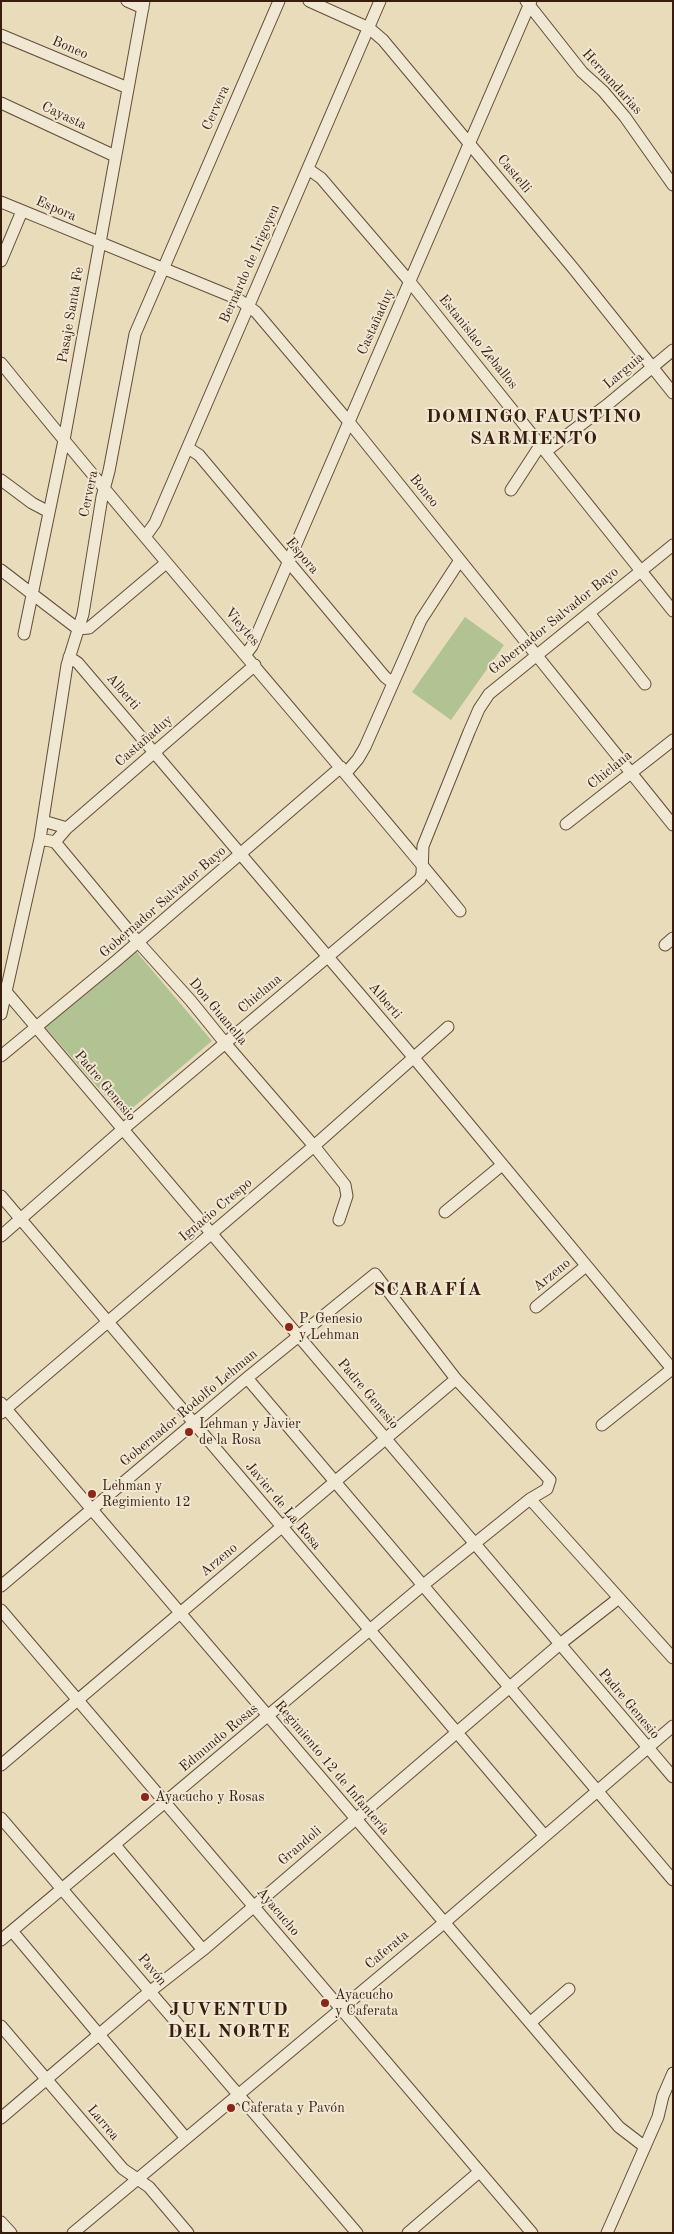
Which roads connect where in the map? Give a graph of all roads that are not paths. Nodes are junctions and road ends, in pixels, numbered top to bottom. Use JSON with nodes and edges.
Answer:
{"nodes":[{"id":1,"x":127,"y":1,"type":"edge"},
{"id":2,"x":279,"y":1,"type":"edge"},
{"id":3,"x":309,"y":1,"type":"edge"},
{"id":4,"x":380,"y":1,"type":"edge"},
{"id":5,"x":528,"y":2,"type":"edge"},
{"id":6,"x":143,"y":5,"type":"edge"},
{"id":7,"x":368,"y":28,"type":"junction"},
{"id":8,"x":1,"y":35,"type":"edge"},
{"id":9,"x":128,"y":88,"type":"junction"},
{"id":10,"x":1,"y":103,"type":"edge"},
{"id":11,"x":469,"y":143,"type":"junction"},
{"id":12,"x":115,"y":156,"type":"junction"},
{"id":13,"x":308,"y":170,"type":"junction"},
{"id":14,"x":673,"y":184,"type":"edge"},
{"id":15,"x":1,"y":202,"type":"edge"},
{"id":16,"x":22,"y":211,"type":"junction"},
{"id":17,"x":99,"y":243,"type":"junction"},
{"id":18,"x":1,"y":262,"type":"edge"},
{"id":19,"x":162,"y":269,"type":"junction"},
{"id":20,"x":410,"y":282,"type":"junction"},
{"id":21,"x":248,"y":306,"type":"junction"},
{"id":22,"x":673,"y":350,"type":"edge"},
{"id":23,"x":1,"y":363,"type":"edge"},
{"id":24,"x":652,"y":367,"type":"junction"},
{"id":25,"x":673,"y":393,"type":"edge"},
{"id":26,"x":349,"y":422,"type":"junction"},
{"id":27,"x":64,"y":440,"type":"junction"},
{"id":28,"x":188,"y":448,"type":"junction"},
{"id":29,"x":544,"y":448,"type":"junction"},
{"id":30,"x":1,"y":480,"type":"edge"},
{"id":31,"x":104,"y":489,"type":"junction"},
{"id":32,"x":511,"y":490,"type":"dead end"},
{"id":33,"x":49,"y":512,"type":"junction"},
{"id":34,"x":145,"y":537,"type":"junction"},
{"id":35,"x":673,"y":545,"type":"edge"},
{"id":36,"x":460,"y":560,"type":"junction"},
{"id":37,"x":288,"y":562,"type":"junction"},
{"id":38,"x":166,"y":563,"type":"junction"},
{"id":39,"x":1,"y":570,"type":"edge"},
{"id":40,"x":641,"y":571,"type":"junction"},
{"id":41,"x":32,"y":592,"type":"junction"},
{"id":42,"x":673,"y":611,"type":"edge"},
{"id":43,"x":589,"y":613,"type":"junction"},
{"id":44,"x":78,"y":629,"type":"junction"},
{"id":45,"x":24,"y":634,"type":"dead end"},
{"id":46,"x":246,"y":654,"type":"junction"},
{"id":47,"x":536,"y":654,"type":"junction"},
{"id":48,"x":69,"y":657,"type":"junction"},
{"id":49,"x":255,"y":664,"type":"junction"},
{"id":50,"x":393,"y":683,"type":"junction"},
{"id":51,"x":645,"y":684,"type":"dead end"},
{"id":52,"x":469,"y":732,"type":"joint"},
{"id":53,"x":673,"y":740,"type":"edge"},
{"id":54,"x":155,"y":753,"type":"junction"},
{"id":55,"x":344,"y":770,"type":"junction"},
{"id":56,"x":631,"y":773,"type":"junction"},
{"id":57,"x":43,"y":822,"type":"junction"},
{"id":58,"x":566,"y":824,"type":"dead end"},
{"id":59,"x":673,"y":825,"type":"edge"},
{"id":60,"x":67,"y":828,"type":"junction"},
{"id":61,"x":40,"y":839,"type":"junction"},
{"id":62,"x":55,"y":842,"type":"junction"},
{"id":63,"x":240,"y":855,"type":"junction"},
{"id":64,"x":422,"y":865,"type":"junction"},
{"id":65,"x":460,"y":911,"type":"dead end"},
{"id":66,"x":138,"y":942,"type":"junction"},
{"id":67,"x":328,"y":957,"type":"junction"},
{"id":68,"x":4,"y":989,"type":"edge"},
{"id":69,"x":1,"y":1014,"type":"edge"},
{"id":70,"x":37,"y":1027,"type":"junction"},
{"id":71,"x":448,"y":1027,"type":"dead end"},
{"id":72,"x":225,"y":1044,"type":"junction"},
{"id":73,"x":1,"y":1056,"type":"edge"},
{"id":74,"x":414,"y":1058,"type":"junction"},
{"id":75,"x":122,"y":1130,"type":"junction"},
{"id":76,"x":314,"y":1146,"type":"junction"},
{"id":77,"x":502,"y":1165,"type":"junction"},
{"id":78,"x":1,"y":1196,"type":"edge"},
{"id":79,"x":446,"y":1212,"type":"dead end"},
{"id":80,"x":21,"y":1219,"type":"junction"},
{"id":81,"x":340,"y":1220,"type":"dead end"},
{"id":82,"x":211,"y":1234,"type":"junction"},
{"id":83,"x":1,"y":1236,"type":"edge"},
{"id":84,"x":586,"y":1266,"type":"junction"},
{"id":85,"x":536,"y":1307,"type":"dead end"},
{"id":86,"x":107,"y":1321,"type":"junction"},
{"id":87,"x":299,"y":1336,"type":"junction"},
{"id":88,"x":672,"y":1370,"type":"edge"},
{"id":89,"x":247,"y":1378,"type":"junction"},
{"id":90,"x":456,"y":1379,"type":"junction"},
{"id":91,"x":3,"y":1408,"type":"edge"},
{"id":92,"x":194,"y":1423,"type":"junction"},
{"id":93,"x":602,"y":1425,"type":"dead end"},
{"id":94,"x":385,"y":1438,"type":"junction"},
{"id":95,"x":334,"y":1482,"type":"junction"},
{"id":96,"x":530,"y":1499,"type":"junction"},
{"id":97,"x":91,"y":1509,"type":"junction"},
{"id":98,"x":281,"y":1527,"type":"junction"},
{"id":99,"x":475,"y":1543,"type":"junction"},
{"id":100,"x":1,"y":1586,"type":"edge"},
{"id":101,"x":422,"y":1586,"type":"junction"},
{"id":102,"x":619,"y":1598,"type":"junction"},
{"id":103,"x":1,"y":1610,"type":"edge"},
{"id":104,"x":180,"y":1612,"type":"junction"},
{"id":105,"x":369,"y":1631,"type":"junction"},
{"id":106,"x":560,"y":1644,"type":"junction"},
{"id":107,"x":673,"y":1658,"type":"edge"},
{"id":108,"x":509,"y":1689,"type":"junction"},
{"id":109,"x":77,"y":1701,"type":"junction"},
{"id":110,"x":268,"y":1715,"type":"junction"},
{"id":111,"x":673,"y":1726,"type":"edge"},
{"id":112,"x":458,"y":1733,"type":"junction"},
{"id":113,"x":647,"y":1749,"type":"junction"},
{"id":114,"x":1,"y":1765,"type":"edge"},
{"id":115,"x":673,"y":1778,"type":"edge"},
{"id":116,"x":597,"y":1791,"type":"junction"},
{"id":117,"x":165,"y":1803,"type":"junction"},
{"id":118,"x":1,"y":1818,"type":"edge"},
{"id":119,"x":355,"y":1818,"type":"junction"},
{"id":120,"x":544,"y":1835,"type":"junction"},
{"id":121,"x":115,"y":1845,"type":"junction"},
{"id":122,"x":673,"y":1880,"type":"edge"},
{"id":123,"x":64,"y":1889,"type":"junction"},
{"id":124,"x":254,"y":1906,"type":"junction"},
{"id":125,"x":445,"y":1922,"type":"junction"},
{"id":126,"x":12,"y":1932,"type":"junction"},
{"id":127,"x":1,"y":1940,"type":"edge"},
{"id":128,"x":202,"y":1950,"type":"junction"},
{"id":129,"x":569,"y":1989,"type":"dead end"},
{"id":130,"x":151,"y":1992,"type":"junction"},
{"id":131,"x":341,"y":2008,"type":"junction"},
{"id":132,"x":530,"y":2022,"type":"junction"},
{"id":133,"x":1,"y":2026,"type":"edge"},
{"id":134,"x":98,"y":2035,"type":"junction"},
{"id":135,"x":673,"y":2073,"type":"edge"},
{"id":136,"x":47,"y":2080,"type":"junction"},
{"id":137,"x":238,"y":2094,"type":"junction"},
{"id":138,"x":1,"y":2118,"type":"edge"},
{"id":139,"x":185,"y":2137,"type":"junction"},
{"id":140,"x":645,"y":2147,"type":"junction"},
{"id":141,"x":479,"y":2172,"type":"junction"},
{"id":142,"x":136,"y":2178,"type":"junction"},
{"id":143,"x":1,"y":2222,"type":"edge"},
{"id":144,"x":11,"y":2233,"type":"edge"},
{"id":145,"x":72,"y":2233,"type":"edge"},
{"id":146,"x":188,"y":2233,"type":"edge"},
{"id":147,"x":357,"y":2233,"type":"edge"},
{"id":148,"x":408,"y":2233,"type":"edge"},
{"id":149,"x":532,"y":2233,"type":"edge"},
{"id":150,"x":607,"y":2233,"type":"edge"}],
"edges":[{"from":1,"to":6,"type":"street"},
{"from":2,"to":19,"type":"street","name":"Cervera"},
{"from":3,"to":7,"type":"street","name":"Castelli"},
{"from":4,"to":7,"type":"street","name":"Bernardo de Irigoyen"},
{"from":5,"to":11,"type":"street","name":"Castañaduy"},
{"from":5,"to":14,"type":"street","name":"Hernandarias"},
{"from":6,"to":9,"type":"street","name":"Pasaje Santa Fe"},
{"from":7,"to":11,"type":"street","name":"Castelli"},
{"from":7,"to":13,"type":"street","name":"Bernardo de Irigoyen"},
{"from":8,"to":9,"type":"street","name":"Boneo"},
{"from":9,"to":12,"type":"street","name":"Pasaje Santa Fe"},
{"from":10,"to":12,"type":"street","name":"Cayasta"},
{"from":11,"to":20,"type":"street","name":"Castañaduy"},
{"from":11,"to":24,"type":"street","name":"Castelli"},
{"from":12,"to":17,"type":"street","name":"Pasaje Santa Fe"},
{"from":13,"to":20,"type":"street","name":"Estanislao Zeballos"},
{"from":13,"to":21,"type":"street","name":"Bernardo de Irigoyen"},
{"from":15,"to":16,"type":"street","name":"Espora"},
{"from":16,"to":17,"type":"street","name":"Espora"},
{"from":16,"to":18,"type":"street"},
{"from":17,"to":19,"type":"street","name":"Boneo"},
{"from":17,"to":27,"type":"street","name":"Pasaje Santa Fe"},
{"from":19,"to":21,"type":"street","name":"Boneo"},
{"from":19,"to":31,"type":"street","name":"Cervera"},
{"from":20,"to":26,"type":"street","name":"Castañaduy"},
{"from":20,"to":29,"type":"street","name":"Estanislao Zeballos"},
{"from":21,"to":26,"type":"street","name":"Boneo"},
{"from":21,"to":28,"type":"street","name":"Bernardo de Irigoyen"},
{"from":22,"to":24,"type":"street","name":"Larguia"},
{"from":23,"to":27,"type":"street","name":"Vieytes"},
{"from":24,"to":25,"type":"street","name":"Castelli"},
{"from":24,"to":29,"type":"street","name":"Larguia"},
{"from":26,"to":36,"type":"street","name":"Boneo"},
{"from":26,"to":37,"type":"street","name":"Castañaduy"},
{"from":27,"to":31,"type":"street","name":"Vieytes"},
{"from":27,"to":33,"type":"street","name":"Pasaje Santa Fe"},
{"from":28,"to":34,"type":"street","name":"Bernardo de Irigoyen"},
{"from":28,"to":37,"type":"street","name":"Espora"},
{"from":29,"to":32,"type":"street"},
{"from":29,"to":40,"type":"street","name":"Estanislao Zeballos"},
{"from":30,"to":33,"type":"street"},
{"from":31,"to":34,"type":"street","name":"Vieytes"},
{"from":31,"to":44,"type":"street","name":"Cervera"},
{"from":33,"to":41,"type":"street","name":"Pasaje Santa Fe"},
{"from":34,"to":38,"type":"street","name":"Vieytes"},
{"from":35,"to":40,"type":"street","name":"Gobernador Salvador Bayo"},
{"from":36,"to":47,"type":"street","name":"Boneo"},
{"from":36,"to":50,"type":"street","name":"Gobernador Salvador Bayo"},
{"from":37,"to":46,"type":"street","name":"Castañaduy"},
{"from":37,"to":50,"type":"street","name":"Espora"},
{"from":38,"to":44,"type":"street"},
{"from":38,"to":46,"type":"street","name":"Vieytes"},
{"from":39,"to":41,"type":"street"},
{"from":40,"to":42,"type":"street","name":"Estanislao Zeballos"},
{"from":40,"to":43,"type":"street","name":"Gobernador Salvador Bayo"},
{"from":41,"to":44,"type":"street"},
{"from":41,"to":45,"type":"street","name":"Pasaje Santa Fe"},
{"from":43,"to":47,"type":"street","name":"Gobernador Salvador Bayo"},
{"from":43,"to":51,"type":"street"},
{"from":44,"to":48,"type":"street","name":"Cervera"},
{"from":46,"to":49,"type":"street","name":"Vieytes"},
{"from":47,"to":52,"type":"street","name":"Gobernador Salvador Bayo"},
{"from":47,"to":56,"type":"street","name":"Boneo"},
{"from":48,"to":54,"type":"street","name":"Alberti"},
{"from":48,"to":57,"type":"street","name":"Cervera"},
{"from":49,"to":54,"type":"street","name":"Castañaduy"},
{"from":49,"to":55,"type":"street","name":"Vieytes"},
{"from":50,"to":55,"type":"street","name":"Gobernador Salvador Bayo"},
{"from":52,"to":64,"type":"street","name":"Chiclana"},
{"from":53,"to":56,"type":"street","name":"Chiclana"},
{"from":54,"to":60,"type":"street","name":"Castañaduy"},
{"from":54,"to":63,"type":"street","name":"Alberti"},
{"from":55,"to":63,"type":"street","name":"Gobernador Salvador Bayo"},
{"from":55,"to":64,"type":"street","name":"Vieytes"},
{"from":56,"to":58,"type":"street","name":"Chiclana"},
{"from":56,"to":59,"type":"street","name":"Boneo"},
{"from":57,"to":60,"type":"street"},
{"from":57,"to":61,"type":"street","name":"Cervera"},
{"from":60,"to":62,"type":"street","name":"Castañaduy"},
{"from":61,"to":62,"type":"street"},
{"from":61,"to":68,"type":"street","name":"Cervera"},
{"from":62,"to":66,"type":"street","name":"Don Guanella"},
{"from":63,"to":66,"type":"street","name":"Gobernador Salvador Bayo"},
{"from":63,"to":67,"type":"street","name":"Alberti"},
{"from":64,"to":65,"type":"street","name":"Vieytes"},
{"from":64,"to":67,"type":"street","name":"Chiclana"},
{"from":66,"to":70,"type":"street","name":"Gobernador Salvador Bayo"},
{"from":66,"to":72,"type":"street","name":"Don Guanella"},
{"from":67,"to":72,"type":"street","name":"Chiclana"},
{"from":67,"to":74,"type":"street","name":"Alberti"},
{"from":68,"to":69,"type":"street","name":"Cervera"},
{"from":68,"to":70,"type":"street","name":"Padre Genesio"},
{"from":70,"to":73,"type":"street","name":"Gobernador Salvador Bayo"},
{"from":70,"to":75,"type":"street","name":"Padre Genesio"},
{"from":71,"to":74,"type":"street","name":"Ignacio Crespo"},
{"from":72,"to":75,"type":"street","name":"Chiclana"},
{"from":72,"to":76,"type":"street","name":"Don Guanella"},
{"from":74,"to":76,"type":"street","name":"Ignacio Crespo"},
{"from":74,"to":77,"type":"street","name":"Alberti"},
{"from":75,"to":80,"type":"street","name":"Chiclana"},
{"from":75,"to":82,"type":"street","name":"Padre Genesio"},
{"from":76,"to":81,"type":"street","name":"Don Guanella"},
{"from":76,"to":82,"type":"street","name":"Ignacio Crespo"},
{"from":77,"to":79,"type":"street"},
{"from":77,"to":84,"type":"street","name":"Alberti"},
{"from":78,"to":80,"type":"street","name":"Javier de La Rosa"},
{"from":80,"to":83,"type":"street","name":"Chiclana"},
{"from":80,"to":86,"type":"street","name":"Javier de La Rosa"},
{"from":82,"to":86,"type":"street","name":"Ignacio Crespo"},
{"from":82,"to":87,"type":"street","name":"Padre Genesio"},
{"from":84,"to":85,"type":"street","name":"Arzeno"},
{"from":84,"to":88,"type":"street","name":"Alberti"},
{"from":86,"to":91,"type":"street","name":"Ignacio Crespo"},
{"from":86,"to":92,"type":"street","name":"Javier de La Rosa"},
{"from":87,"to":89,"type":"street","name":"Gobernador Rodolfo Lehman"},
{"from":87,"to":90,"type":"street","name":"Gobernador Rodolfo Lehman"},
{"from":87,"to":94,"type":"street","name":"Padre Genesio"},
{"from":88,"to":93,"type":"street"},
{"from":89,"to":92,"type":"street","name":"Gobernador Rodolfo Lehman"},
{"from":89,"to":95,"type":"street"},
{"from":90,"to":94,"type":"street","name":"Arzeno"},
{"from":90,"to":96,"type":"street","name":"Edmundo Rosas"},
{"from":91,"to":97,"type":"street","name":"Regimiento 12 de Infantería"},
{"from":92,"to":97,"type":"street","name":"Gobernador Rodolfo Lehman"},
{"from":92,"to":98,"type":"street","name":"Javier de La Rosa"},
{"from":94,"to":95,"type":"street","name":"Arzeno"},
{"from":94,"to":99,"type":"street","name":"Padre Genesio"},
{"from":95,"to":98,"type":"street","name":"Arzeno"},
{"from":95,"to":101,"type":"street"},
{"from":96,"to":99,"type":"street","name":"Edmundo Rosas"},
{"from":96,"to":102,"type":"street"},
{"from":97,"to":100,"type":"street","name":"Gobernador Rodolfo Lehman"},
{"from":97,"to":104,"type":"street","name":"Regimiento 12 de Infantería"},
{"from":98,"to":104,"type":"street","name":"Arzeno"},
{"from":98,"to":105,"type":"street","name":"Javier de La Rosa"},
{"from":99,"to":101,"type":"street","name":"Edmundo Rosas"},
{"from":99,"to":106,"type":"street","name":"Padre Genesio"},
{"from":101,"to":105,"type":"street","name":"Edmundo Rosas"},
{"from":101,"to":108,"type":"street"},
{"from":102,"to":106,"type":"street","name":"Grandoli"},
{"from":102,"to":107,"type":"street"},
{"from":103,"to":109,"type":"street","name":"Ayacucho"},
{"from":104,"to":109,"type":"street","name":"Arzeno"},
{"from":104,"to":110,"type":"street","name":"Regimiento 12 de Infantería"},
{"from":105,"to":110,"type":"street","name":"Edmundo Rosas"},
{"from":105,"to":112,"type":"street","name":"Javier de La Rosa"},
{"from":106,"to":108,"type":"street","name":"Grandoli"},
{"from":106,"to":113,"type":"street","name":"Padre Genesio"},
{"from":108,"to":112,"type":"street","name":"Grandoli"},
{"from":108,"to":116,"type":"street"},
{"from":109,"to":114,"type":"street","name":"Arzeno"},
{"from":109,"to":117,"type":"street","name":"Ayacucho"},
{"from":110,"to":117,"type":"street","name":"Edmundo Rosas"},
{"from":110,"to":119,"type":"street","name":"Regimiento 12 de Infantería"},
{"from":111,"to":113,"type":"street","name":"Caferata"},
{"from":112,"to":119,"type":"street","name":"Grandoli"},
{"from":112,"to":120,"type":"street","name":"Javier de La Rosa"},
{"from":113,"to":115,"type":"street","name":"Padre Genesio"},
{"from":113,"to":116,"type":"street","name":"Caferata"},
{"from":116,"to":120,"type":"street","name":"Caferata"},
{"from":116,"to":122,"type":"street"},
{"from":117,"to":121,"type":"street","name":"Edmundo Rosas"},
{"from":117,"to":124,"type":"street","name":"Ayacucho"},
{"from":118,"to":123,"type":"street","name":"Pavón"},
{"from":119,"to":124,"type":"street","name":"Grandoli"},
{"from":119,"to":125,"type":"street","name":"Regimiento 12 de Infantería"},
{"from":120,"to":125,"type":"street","name":"Caferata"},
{"from":121,"to":123,"type":"street","name":"Edmundo Rosas"},
{"from":121,"to":128,"type":"street"},
{"from":123,"to":126,"type":"street","name":"Edmundo Rosas"},
{"from":123,"to":130,"type":"street","name":"Pavón"},
{"from":124,"to":128,"type":"street","name":"Grandoli"},
{"from":124,"to":131,"type":"street","name":"Ayacucho"},
{"from":125,"to":131,"type":"street","name":"Caferata"},
{"from":125,"to":132,"type":"street","name":"Regimiento 12 de Infantería"},
{"from":126,"to":127,"type":"street","name":"Edmundo Rosas"},
{"from":126,"to":134,"type":"street"},
{"from":128,"to":130,"type":"street","name":"Grandoli"},
{"from":129,"to":132,"type":"street"},
{"from":130,"to":134,"type":"street","name":"Grandoli"},
{"from":130,"to":137,"type":"street","name":"Pavón"},
{"from":131,"to":137,"type":"street","name":"Caferata"},
{"from":131,"to":141,"type":"street","name":"Ayacucho"},
{"from":132,"to":140,"type":"street","name":"Regimiento 12 de Infantería"},
{"from":133,"to":136,"type":"street","name":"Larrea"},
{"from":134,"to":136,"type":"street","name":"Grandoli"},
{"from":134,"to":139,"type":"street"},
{"from":135,"to":140,"type":"street"},
{"from":136,"to":138,"type":"street","name":"Grandoli"},
{"from":136,"to":142,"type":"street","name":"Larrea"},
{"from":137,"to":139,"type":"street","name":"Caferata"},
{"from":137,"to":147,"type":"street","name":"Pavón"},
{"from":139,"to":142,"type":"street","name":"Caferata"},
{"from":140,"to":150,"type":"street"},
{"from":141,"to":148,"type":"street"},
{"from":141,"to":149,"type":"street","name":"Ayacucho"},
{"from":142,"to":145,"type":"street","name":"Caferata"},
{"from":142,"to":146,"type":"street","name":"Larrea"},
{"from":143,"to":144,"type":"street"}]}
